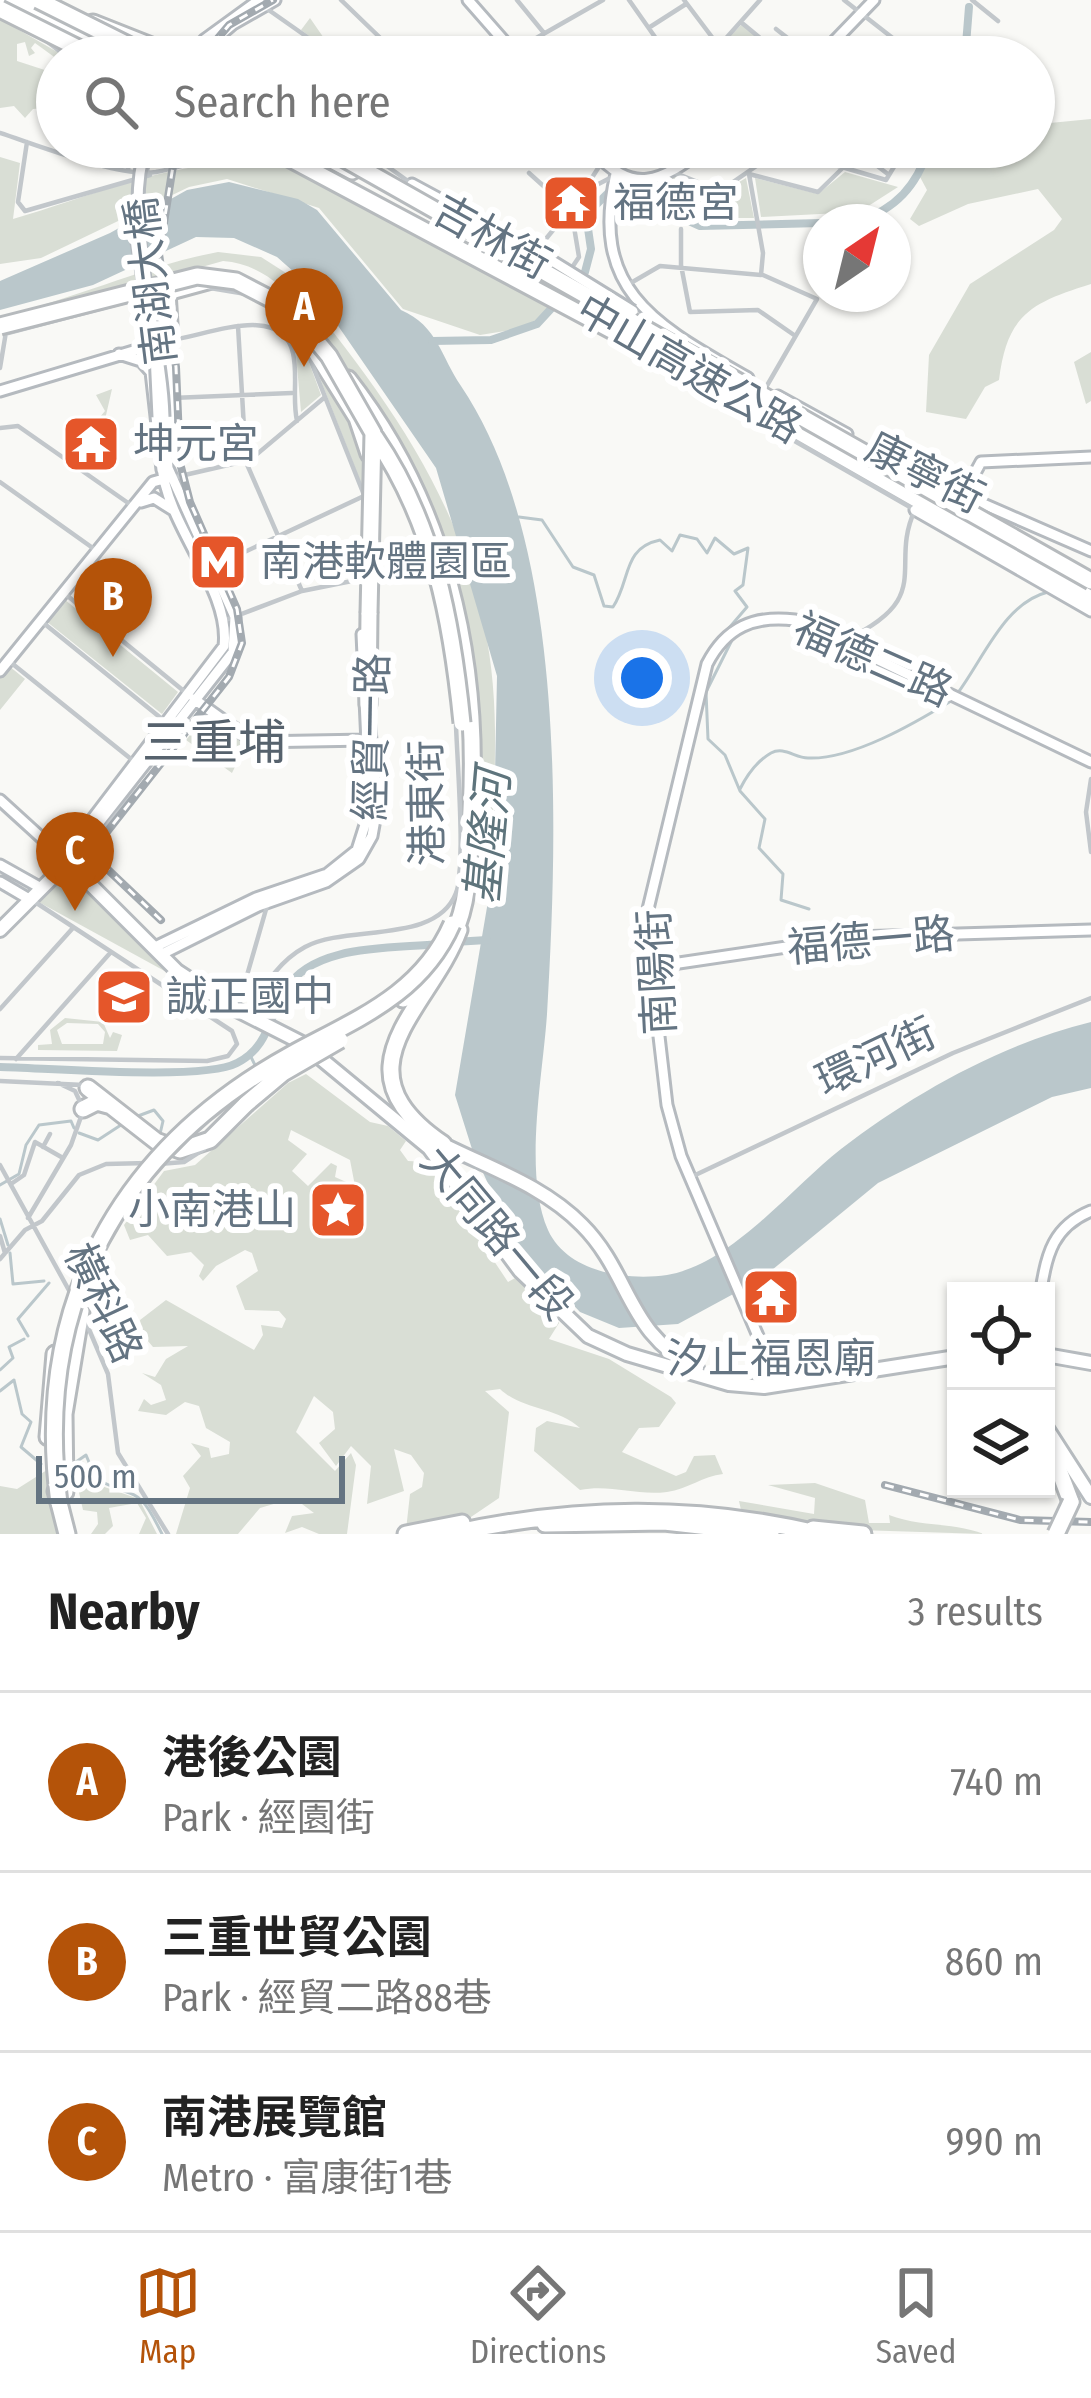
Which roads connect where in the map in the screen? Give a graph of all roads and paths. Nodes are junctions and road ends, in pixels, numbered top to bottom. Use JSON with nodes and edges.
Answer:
{"nodes":[{"id":1,"x":23,"y":0,"type":"edge"},
{"id":2,"x":275,"y":0,"type":"edge"},
{"id":3,"x":341,"y":0,"type":"edge"},
{"id":4,"x":470,"y":0,"type":"edge"},
{"id":5,"x":603,"y":0,"type":"edge"},
{"id":6,"x":629,"y":0,"type":"edge"},
{"id":7,"x":760,"y":0,"type":"edge"},
{"id":8,"x":844,"y":0,"type":"edge"},
{"id":9,"x":874,"y":0,"type":"edge"},
{"id":10,"x":972,"y":0,"type":"edge"},
{"id":11,"x":521,"y":1,"type":"edge"},
{"id":12,"x":685,"y":2,"type":"edge"},
{"id":13,"x":261,"y":3,"type":"edge"},
{"id":14,"x":0,"y":7,"type":"edge"},
{"id":15,"x":860,"y":13,"type":"junction"},
{"id":16,"x":37,"y":16,"type":"edge"},
{"id":17,"x":709,"y":16,"type":"dead end"},
{"id":18,"x":998,"y":21,"type":"dead end"},
{"id":19,"x":700,"y":23,"type":"junction"},
{"id":20,"x":742,"y":23,"type":"junction"},
{"id":21,"x":648,"y":28,"type":"junction"},
{"id":22,"x":776,"y":29,"type":"dead end"},
{"id":23,"x":544,"y":33,"type":"junction"},
{"id":24,"x":56,"y":36,"type":"edge"},
{"id":25,"x":73,"y":36,"type":"edge"},
{"id":26,"x":92,"y":36,"type":"edge"},
{"id":27,"x":93,"y":36,"type":"edge"},
{"id":28,"x":140,"y":36,"type":"edge"},
{"id":29,"x":217,"y":36,"type":"edge"},
{"id":30,"x":306,"y":36,"type":"edge"},
{"id":31,"x":378,"y":36,"type":"edge"},
{"id":32,"x":503,"y":36,"type":"edge"},
{"id":33,"x":540,"y":36,"type":"edge"},
{"id":34,"x":654,"y":36,"type":"edge"},
{"id":35,"x":710,"y":36,"type":"edge"},
{"id":36,"x":728,"y":36,"type":"edge"},
{"id":37,"x":758,"y":36,"type":"edge"},
{"id":38,"x":786,"y":36,"type":"edge"},
{"id":39,"x":836,"y":36,"type":"edge"},
{"id":40,"x":890,"y":36,"type":"edge"},
{"id":41,"x":0,"y":133,"type":"edge"},
{"id":42,"x":27,"y":142,"type":"junction"},
{"id":43,"x":36,"y":144,"type":"edge"},
{"id":44,"x":124,"y":168,"type":"edge"},
{"id":45,"x":140,"y":168,"type":"edge"},
{"id":46,"x":149,"y":168,"type":"edge"},
{"id":47,"x":163,"y":168,"type":"edge"},
{"id":48,"x":302,"y":168,"type":"edge"},
{"id":49,"x":308,"y":168,"type":"edge"},
{"id":50,"x":323,"y":168,"type":"edge"},
{"id":51,"x":346,"y":168,"type":"edge"},
{"id":52,"x":361,"y":168,"type":"edge"},
{"id":53,"x":390,"y":168,"type":"edge"},
{"id":54,"x":598,"y":168,"type":"edge"},
{"id":55,"x":606,"y":168,"type":"edge"},
{"id":56,"x":607,"y":168,"type":"edge"},
{"id":57,"x":678,"y":168,"type":"edge"},
{"id":58,"x":756,"y":168,"type":"edge"},
{"id":59,"x":839,"y":168,"type":"edge"},
{"id":60,"x":881,"y":168,"type":"edge"},
{"id":61,"x":893,"y":168,"type":"edge"},
{"id":62,"x":128,"y":169,"type":"joint"},
{"id":63,"x":845,"y":170,"type":"junction"},
{"id":64,"x":150,"y":172,"type":"junction"},
{"id":65,"x":529,"y":172,"type":"dead end"},
{"id":66,"x":673,"y":172,"type":"junction"},
{"id":67,"x":749,"y":174,"type":"junction"},
{"id":68,"x":890,"y":175,"type":"junction"},
{"id":69,"x":615,"y":180,"type":"junction"},
{"id":70,"x":412,"y":184,"type":"joint"},
{"id":71,"x":582,"y":194,"type":"junction"},
{"id":72,"x":569,"y":209,"type":"junction"},
{"id":73,"x":681,"y":229,"type":"dead end"},
{"id":74,"x":536,"y":251,"type":"junction"},
{"id":75,"x":682,"y":268,"type":"junction"},
{"id":76,"x":761,"y":275,"type":"junction"},
{"id":77,"x":211,"y":280,"type":"junction"},
{"id":78,"x":628,"y":284,"type":"junction"},
{"id":79,"x":187,"y":287,"type":"junction"},
{"id":80,"x":138,"y":296,"type":"junction"},
{"id":81,"x":549,"y":303,"type":"junction"},
{"id":82,"x":293,"y":316,"type":"junction"},
{"id":83,"x":241,"y":325,"type":"junction"},
{"id":84,"x":658,"y":326,"type":"junction"},
{"id":85,"x":2,"y":330,"type":"edge"},
{"id":86,"x":794,"y":335,"type":"junction"},
{"id":87,"x":170,"y":340,"type":"junction"},
{"id":88,"x":148,"y":345,"type":"junction"},
{"id":89,"x":116,"y":354,"type":"junction"},
{"id":90,"x":329,"y":356,"type":"junction"},
{"id":91,"x":0,"y":368,"type":"edge"},
{"id":92,"x":150,"y":371,"type":"junction"},
{"id":93,"x":765,"y":389,"type":"junction"},
{"id":94,"x":0,"y":391,"type":"edge"},
{"id":95,"x":294,"y":393,"type":"junction"},
{"id":96,"x":242,"y":395,"type":"junction"},
{"id":97,"x":738,"y":396,"type":"junction"},
{"id":98,"x":325,"y":397,"type":"junction"},
{"id":99,"x":172,"y":398,"type":"junction"},
{"id":100,"x":297,"y":421,"type":"junction"},
{"id":101,"x":0,"y":428,"type":"edge"},
{"id":102,"x":1091,"y":458,"type":"edge"},
{"id":103,"x":246,"y":462,"type":"junction"},
{"id":104,"x":167,"y":473,"type":"junction"},
{"id":105,"x":399,"y":475,"type":"junction"},
{"id":106,"x":0,"y":482,"type":"edge"},
{"id":107,"x":963,"y":495,"type":"junction"},
{"id":108,"x":366,"y":504,"type":"junction"},
{"id":109,"x":134,"y":505,"type":"junction"},
{"id":110,"x":915,"y":510,"type":"junction"},
{"id":111,"x":176,"y":515,"type":"junction"},
{"id":112,"x":276,"y":537,"type":"junction"},
{"id":113,"x":1091,"y":550,"type":"edge"},
{"id":114,"x":97,"y":551,"type":"junction"},
{"id":115,"x":236,"y":556,"type":"dead end"},
{"id":116,"x":377,"y":575,"type":"junction"},
{"id":117,"x":363,"y":579,"type":"junction"},
{"id":118,"x":1091,"y":585,"type":"edge"},
{"id":119,"x":302,"y":591,"type":"junction"},
{"id":120,"x":63,"y":592,"type":"junction"},
{"id":121,"x":1091,"y":599,"type":"edge"},
{"id":122,"x":1091,"y":611,"type":"edge"},
{"id":123,"x":229,"y":619,"type":"junction"},
{"id":124,"x":41,"y":620,"type":"junction"},
{"id":125,"x":840,"y":641,"type":"junction"},
{"id":126,"x":9,"y":660,"type":"junction"},
{"id":127,"x":0,"y":671,"type":"edge"},
{"id":128,"x":194,"y":699,"type":"junction"},
{"id":129,"x":368,"y":705,"type":"junction"},
{"id":130,"x":695,"y":708,"type":"joint"},
{"id":131,"x":466,"y":709,"type":"junction"},
{"id":132,"x":172,"y":726,"type":"junction"},
{"id":133,"x":368,"y":740,"type":"junction"},
{"id":134,"x":168,"y":754,"type":"dead end"},
{"id":135,"x":1091,"y":762,"type":"edge"},
{"id":136,"x":140,"y":766,"type":"junction"},
{"id":137,"x":465,"y":773,"type":"junction"},
{"id":138,"x":1091,"y":778,"type":"edge"},
{"id":139,"x":0,"y":802,"type":"edge"},
{"id":140,"x":465,"y":806,"type":"junction"},
{"id":141,"x":105,"y":828,"type":"dead end"},
{"id":142,"x":1091,"y":852,"type":"edge"},
{"id":143,"x":68,"y":858,"type":"junction"},
{"id":144,"x":0,"y":868,"type":"edge"},
{"id":145,"x":0,"y":882,"type":"edge"},
{"id":146,"x":33,"y":891,"type":"junction"},
{"id":147,"x":265,"y":899,"type":"junction"},
{"id":148,"x":463,"y":909,"type":"junction"},
{"id":149,"x":0,"y":926,"type":"edge"},
{"id":150,"x":74,"y":927,"type":"junction"},
{"id":151,"x":1091,"y":931,"type":"edge"},
{"id":152,"x":162,"y":949,"type":"junction"},
{"id":153,"x":112,"y":952,"type":"junction"},
{"id":154,"x":652,"y":967,"type":"junction"},
{"id":155,"x":1091,"y":998,"type":"edge"},
{"id":156,"x":403,"y":999,"type":"junction"},
{"id":157,"x":0,"y":1009,"type":"edge"},
{"id":158,"x":252,"y":1011,"type":"junction"},
{"id":159,"x":317,"y":1050,"type":"junction"},
{"id":160,"x":0,"y":1058,"type":"edge"},
{"id":161,"x":16,"y":1059,"type":"junction"},
{"id":162,"x":0,"y":1081,"type":"edge"},
{"id":163,"x":52,"y":1082,"type":"junction"},
{"id":164,"x":87,"y":1084,"type":"junction"},
{"id":165,"x":83,"y":1109,"type":"junction"},
{"id":166,"x":117,"y":1111,"type":"junction"},
{"id":167,"x":50,"y":1134,"type":"dead end"},
{"id":168,"x":443,"y":1144,"type":"junction"},
{"id":169,"x":43,"y":1147,"type":"junction"},
{"id":170,"x":63,"y":1159,"type":"junction"},
{"id":171,"x":0,"y":1165,"type":"edge"},
{"id":172,"x":689,"y":1178,"type":"junction"},
{"id":173,"x":9,"y":1182,"type":"junction"},
{"id":174,"x":1091,"y":1211,"type":"edge"},
{"id":175,"x":28,"y":1218,"type":"junction"},
{"id":176,"x":33,"y":1226,"type":"junction"},
{"id":177,"x":0,"y":1236,"type":"edge"},
{"id":178,"x":3,"y":1256,"type":"edge"},
{"id":179,"x":1043,"y":1282,"type":"edge"},
{"id":180,"x":70,"y":1291,"type":"joint"},
{"id":181,"x":73,"y":1312,"type":"junction"},
{"id":182,"x":80,"y":1336,"type":"junction"},
{"id":183,"x":947,"y":1354,"type":"edge"},
{"id":184,"x":1055,"y":1356,"type":"edge"},
{"id":185,"x":1091,"y":1360,"type":"edge"},
{"id":186,"x":777,"y":1382,"type":"junction"},
{"id":187,"x":1055,"y":1444,"type":"edge"},
{"id":188,"x":1055,"y":1454,"type":"edge"},
{"id":189,"x":62,"y":1498,"type":"junction"},
{"id":190,"x":1086,"y":1501,"type":"edge"},
{"id":191,"x":560,"y":1513,"type":"junction"},
{"id":192,"x":791,"y":1527,"type":"junction"},
{"id":193,"x":71,"y":1534,"type":"edge"},
{"id":194,"x":168,"y":1534,"type":"edge"},
{"id":195,"x":406,"y":1534,"type":"edge"},
{"id":196,"x":449,"y":1534,"type":"edge"},
{"id":197,"x":495,"y":1534,"type":"edge"},
{"id":198,"x":771,"y":1534,"type":"edge"},
{"id":199,"x":820,"y":1534,"type":"edge"},
{"id":200,"x":863,"y":1534,"type":"edge"},
{"id":201,"x":1056,"y":1534,"type":"edge"}],
"edges":[{"from":1,"to":26,"type":"highway"},
{"from":1,"to":28,"type":"highway"},
{"from":2,"to":13,"type":"street"},
{"from":3,"to":31,"type":"street"},
{"from":4,"to":32,"type":"street"},
{"from":5,"to":23,"type":"street"},
{"from":6,"to":21,"type":"street"},
{"from":7,"to":20,"type":"street"},
{"from":8,"to":15,"type":"street"},
{"from":9,"to":15,"type":"street"},
{"from":10,"to":18,"type":"street"},
{"from":11,"to":23,"type":"street"},
{"from":12,"to":19,"type":"street"},
{"from":12,"to":21,"type":"street"},
{"from":13,"to":29,"type":"street"},
{"from":13,"to":30,"type":"street"},
{"from":14,"to":16,"type":"highway"},
{"from":14,"to":24,"type":"highway","bridge":true},
{"from":15,"to":39,"type":"street"},
{"from":15,"to":40,"type":"street"},
{"from":16,"to":25,"type":"highway"},
{"from":16,"to":27,"type":"highway","bridge":true},
{"from":17,"to":19,"type":"street"},
{"from":19,"to":35,"type":"street"},
{"from":20,"to":36,"type":"street"},
{"from":20,"to":37,"type":"street"},
{"from":21,"to":34,"type":"street"},
{"from":22,"to":38,"type":"street"},
{"from":23,"to":33,"type":"street"},
{"from":41,"to":42,"type":"street"},
{"from":42,"to":43,"type":"street"},
{"from":42,"to":64,"type":"street","name":"吉林街"},
{"from":44,"to":62,"type":"street"},
{"from":45,"to":104,"type":"street","name":"南湖大橋","bridge":true},
{"from":46,"to":64,"type":"street"},
{"from":47,"to":64,"type":"street","name":"吉林街"},
{"from":48,"to":81,"type":"street","name":"吉林街"},
{"from":49,"to":97,"type":"highway","bridge":true},
{"from":50,"to":97,"type":"highway","name":"中山高速公路","bridge":true},
{"from":51,"to":118,"type":"highway","name":"中山高速公路","bridge":true},
{"from":52,"to":118,"type":"highway","bridge":true},
{"from":53,"to":70,"type":"street"},
{"from":54,"to":71,"type":"street"},
{"from":55,"to":69,"type":"street"},
{"from":56,"to":69,"type":"street"},
{"from":57,"to":66,"type":"street"},
{"from":58,"to":67,"type":"street"},
{"from":59,"to":63,"type":"street"},
{"from":60,"to":68,"type":"street"},
{"from":61,"to":68,"type":"street"},
{"from":62,"to":64,"type":"street"},
{"from":63,"to":67,"type":"street"},
{"from":63,"to":68,"type":"street"},
{"from":65,"to":72,"type":"street"},
{"from":66,"to":67,"type":"street"},
{"from":66,"to":69,"type":"street"},
{"from":67,"to":76,"type":"street"},
{"from":69,"to":71,"type":"street"},
{"from":69,"to":78,"type":"street","name":"康寧街"},
{"from":70,"to":74,"type":"street"},
{"from":71,"to":72,"type":"street"},
{"from":71,"to":81,"type":"street"},
{"from":72,"to":74,"type":"street"},
{"from":73,"to":75,"type":"street"},
{"from":74,"to":84,"type":"street","bridge":true},
{"from":75,"to":76,"type":"street"},
{"from":75,"to":78,"type":"street"},
{"from":75,"to":86,"type":"street"},
{"from":76,"to":86,"type":"street"},
{"from":77,"to":79,"type":"highway"},
{"from":77,"to":80,"type":"highway"},
{"from":77,"to":82,"type":"highway"},
{"from":78,"to":84,"type":"street","name":"康寧街"},
{"from":79,"to":87,"type":"highway"},
{"from":79,"to":98,"type":"street"},
{"from":80,"to":85,"type":"highway","bridge":true},
{"from":80,"to":85,"type":"street"},
{"from":80,"to":87,"type":"highway"},
{"from":81,"to":110,"type":"street","name":"吉林街","bridge":true},
{"from":82,"to":108,"type":"highway"},
{"from":82,"to":137,"type":"highway","bridge":true},
{"from":83,"to":87,"type":"street"},
{"from":83,"to":95,"type":"street"},
{"from":83,"to":96,"type":"street"},
{"from":84,"to":93,"type":"street","name":"康寧街"},
{"from":85,"to":90,"type":"highway","bridge":true},
{"from":85,"to":91,"type":"street"},
{"from":86,"to":93,"type":"street"},
{"from":87,"to":88,"type":"street"},
{"from":87,"to":99,"type":"street"},
{"from":88,"to":89,"type":"street"},
{"from":88,"to":92,"type":"street"},
{"from":89,"to":92,"type":"street"},
{"from":89,"to":94,"type":"street"},
{"from":90,"to":129,"type":"highway","bridge":true},
{"from":90,"to":140,"type":"highway","bridge":true},
{"from":92,"to":104,"type":"street"},
{"from":93,"to":107,"type":"street","name":"康寧街"},
{"from":95,"to":96,"type":"street"},
{"from":95,"to":100,"type":"street"},
{"from":96,"to":99,"type":"street"},
{"from":96,"to":103,"type":"street"},
{"from":97,"to":121,"type":"highway","name":"中山高速公路"},
{"from":98,"to":100,"type":"street"},
{"from":98,"to":108,"type":"street"},
{"from":99,"to":104,"type":"street"},
{"from":100,"to":103,"type":"street"},
{"from":101,"to":109,"type":"street"},
{"from":102,"to":107,"type":"street"},
{"from":103,"to":104,"type":"street"},
{"from":103,"to":112,"type":"street"},
{"from":104,"to":109,"type":"street"},
{"from":104,"to":111,"type":"street"},
{"from":104,"to":123,"type":"street"},
{"from":105,"to":108,"type":"highway"},
{"from":105,"to":116,"type":"street","name":"經貿一路"},
{"from":105,"to":131,"type":"highway","bridge":true},
{"from":105,"to":140,"type":"street","name":"港東街"},
{"from":106,"to":114,"type":"street"},
{"from":107,"to":113,"type":"street","name":"康寧街"},
{"from":108,"to":112,"type":"street"},
{"from":108,"to":117,"type":"street","name":"經貿一路"},
{"from":109,"to":111,"type":"street"},
{"from":109,"to":114,"type":"street"},
{"from":110,"to":122,"type":"street"},
{"from":110,"to":125,"type":"street"},
{"from":111,"to":123,"type":"street"},
{"from":112,"to":115,"type":"street"},
{"from":112,"to":119,"type":"street"},
{"from":114,"to":120,"type":"street"},
{"from":116,"to":117,"type":"street"},
{"from":116,"to":129,"type":"street","name":"經貿一路"},
{"from":117,"to":119,"type":"street"},
{"from":117,"to":133,"type":"street","name":"經貿一路"},
{"from":119,"to":123,"type":"street"},
{"from":120,"to":124,"type":"street"},
{"from":120,"to":128,"type":"street"},
{"from":123,"to":128,"type":"street"},
{"from":124,"to":126,"type":"street"},
{"from":124,"to":132,"type":"street"},
{"from":125,"to":130,"type":"street","name":"福德二路"},
{"from":125,"to":135,"type":"street","name":"福德二路"},
{"from":126,"to":127,"type":"street"},
{"from":126,"to":136,"type":"street"},
{"from":128,"to":132,"type":"street"},
{"from":128,"to":133,"type":"street"},
{"from":129,"to":133,"type":"street","name":"經貿一路"},
{"from":130,"to":154,"type":"street","name":"南陽街"},
{"from":131,"to":137,"type":"highway"},
{"from":131,"to":140,"type":"highway"},
{"from":132,"to":136,"type":"street"},
{"from":133,"to":147,"type":"street","name":"經貿一路"},
{"from":134,"to":141,"type":"street"},
{"from":136,"to":143,"type":"street"},
{"from":137,"to":189,"type":"highway","bridge":true},
{"from":138,"to":142,"type":"street"},
{"from":139,"to":143,"type":"street"},
{"from":140,"to":148,"type":"highway"},
{"from":140,"to":158,"type":"street","name":"港東街"},
{"from":143,"to":146,"type":"main road"},
{"from":143,"to":152,"type":"main road"},
{"from":144,"to":146,"type":"street"},
{"from":145,"to":146,"type":"street"},
{"from":146,"to":149,"type":"main road"},
{"from":146,"to":150,"type":"street"},
{"from":147,"to":152,"type":"street","name":"經貿一路"},
{"from":147,"to":158,"type":"street"},
{"from":148,"to":156,"type":"highway","bridge":true},
{"from":148,"to":168,"type":"highway"},
{"from":150,"to":153,"type":"street"},
{"from":150,"to":157,"type":"street"},
{"from":151,"to":154,"type":"street","name":"福德一路"},
{"from":152,"to":158,"type":"main road"},
{"from":152,"to":158,"type":"main road"},
{"from":153,"to":161,"type":"street"},
{"from":153,"to":161,"type":"street"},
{"from":154,"to":172,"type":"street","name":"南陽街"},
{"from":155,"to":172,"type":"street","name":"環河街"},
{"from":156,"to":166,"type":"highway","bridge":true},
{"from":156,"to":189,"type":"highway","bridge":true},
{"from":158,"to":159,"type":"main road","name":"大同路一段"},
{"from":159,"to":168,"type":"main road","name":"大同路一段"},
{"from":159,"to":176,"type":"street"},
{"from":159,"to":186,"type":"main road","name":"大同路一段"},
{"from":160,"to":161,"type":"street"},
{"from":162,"to":163,"type":"street"},
{"from":163,"to":164,"type":"street"},
{"from":163,"to":165,"type":"street"},
{"from":164,"to":165,"type":"street"},
{"from":164,"to":166,"type":"highway"},
{"from":165,"to":166,"type":"highway"},
{"from":165,"to":170,"type":"street"},
{"from":167,"to":169,"type":"street"},
{"from":168,"to":186,"type":"main road","name":"大同路一段"},
{"from":169,"to":170,"type":"street"},
{"from":169,"to":173,"type":"street"},
{"from":170,"to":175,"type":"street"},
{"from":171,"to":173,"type":"street","name":"橫科路"},
{"from":172,"to":186,"type":"street","name":"南陽街"},
{"from":173,"to":175,"type":"street","name":"橫科路"},
{"from":174,"to":179,"type":"street"},
{"from":175,"to":176,"type":"street","name":"橫科路"},
{"from":176,"to":178,"type":"street"},
{"from":176,"to":180,"type":"street","name":"橫科路"},
{"from":177,"to":178,"type":"street"},
{"from":180,"to":181,"type":"highway"},
{"from":181,"to":182,"type":"highway"},
{"from":181,"to":189,"type":"highway","bridge":true},
{"from":182,"to":189,"type":"highway","bridge":true},
{"from":182,"to":194,"type":"street","name":"橫科路"},
{"from":183,"to":186,"type":"main road","name":"大同路一段"},
{"from":184,"to":185,"type":"main road"},
{"from":187,"to":190,"type":"main road"},
{"from":188,"to":190,"type":"highway"},
{"from":189,"to":193,"type":"highway"},
{"from":190,"to":201,"type":"highway","bridge":true},
{"from":191,"to":192,"type":"highway"},
{"from":191,"to":195,"type":"highway"},
{"from":191,"to":196,"type":"highway"},
{"from":192,"to":199,"type":"highway"},
{"from":192,"to":200,"type":"highway"},
{"from":197,"to":198,"type":"highway"}]}
